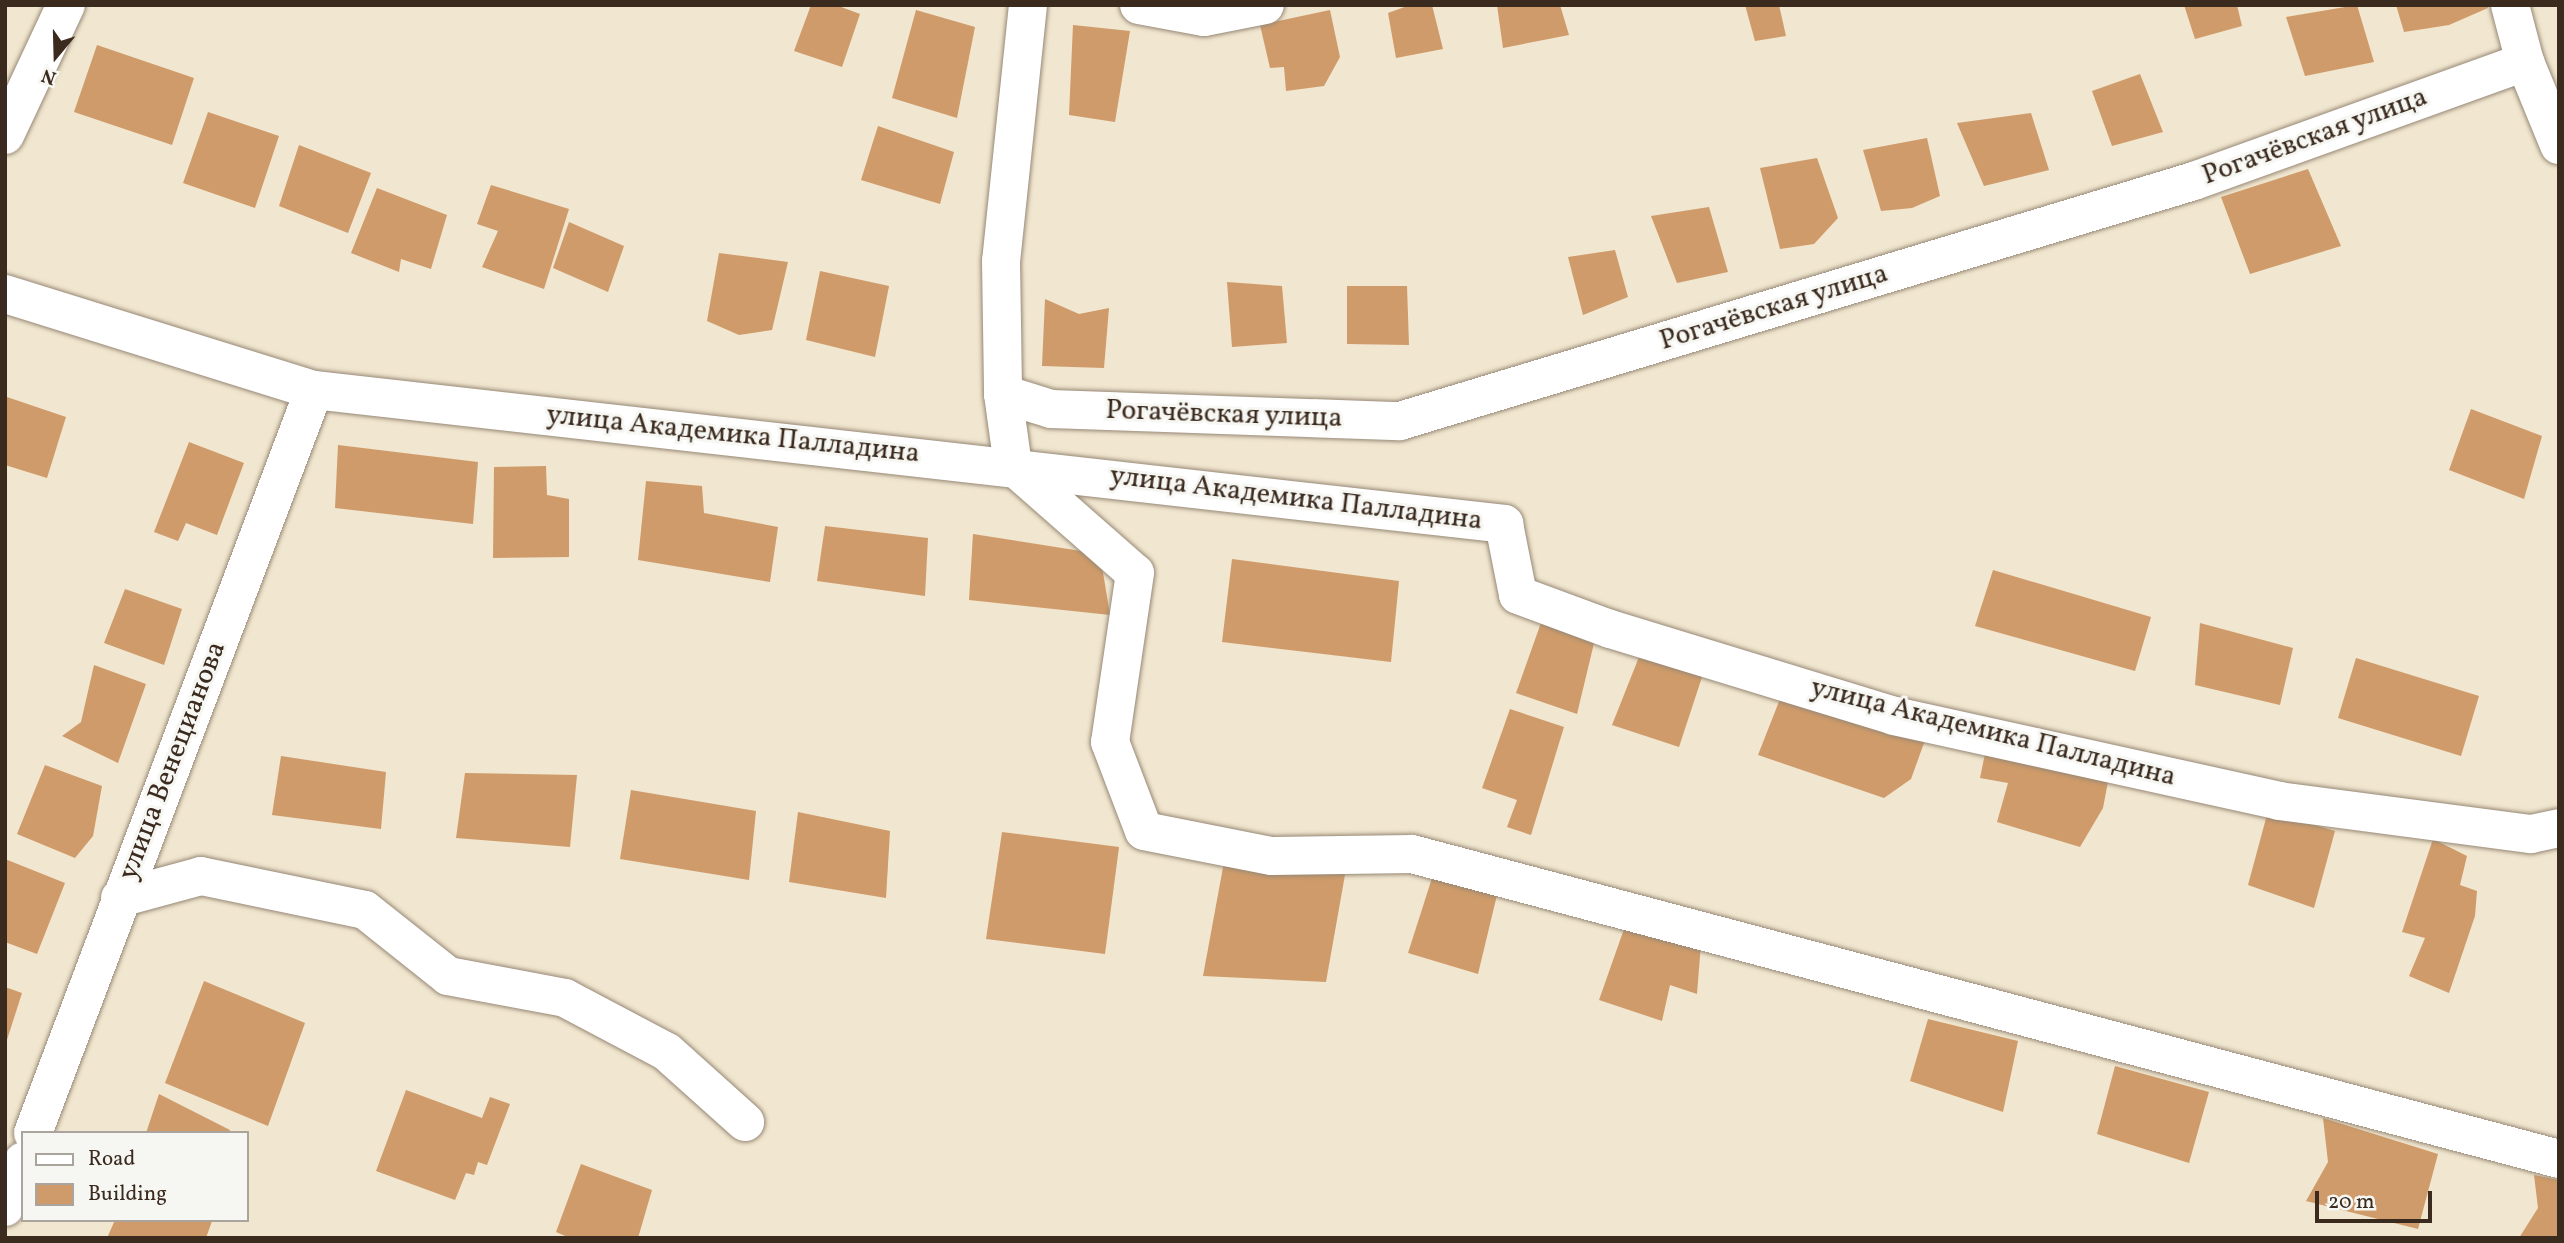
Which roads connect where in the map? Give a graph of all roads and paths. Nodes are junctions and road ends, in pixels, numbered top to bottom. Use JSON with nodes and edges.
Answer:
{"nodes":[{"id":1,"x":66,"y":5,"type":"edge"},
{"id":2,"x":1028,"y":5,"type":"edge"},
{"id":3,"x":1139,"y":5,"type":"edge"},
{"id":4,"x":1265,"y":5,"type":"edge"},
{"id":5,"x":2510,"y":5,"type":"edge"},
{"id":6,"x":2525,"y":62,"type":"junction"},
{"id":7,"x":5,"y":135,"type":"edge"},
{"id":8,"x":2559,"y":145,"type":"edge"},
{"id":9,"x":5,"y":294,"type":"edge"},
{"id":10,"x":314,"y":390,"type":"junction"},
{"id":11,"x":1003,"y":394,"type":"junction"},
{"id":12,"x":1013,"y":466,"type":"junction"},
{"id":13,"x":2559,"y":828,"type":"edge"},
{"id":14,"x":120,"y":898,"type":"junction"},
{"id":15,"x":745,"y":1122,"type":"dead end"},
{"id":16,"x":34,"y":1131,"type":"edge"},
{"id":17,"x":2559,"y":1159,"type":"edge"},
{"id":18,"x":21,"y":1166,"type":"edge"},
{"id":19,"x":5,"y":1208,"type":"edge"}],
"edges":[{"from":1,"to":7,"type":"street"},
{"from":2,"to":11,"type":"street"},
{"from":3,"to":4,"type":"street"},
{"from":5,"to":6,"type":"street"},
{"from":6,"to":8,"type":"street"},
{"from":6,"to":11,"type":"street","name":"Рогачёвская улица"},
{"from":9,"to":10,"type":"street","name":"улица Академика Палладина"},
{"from":10,"to":12,"type":"street","name":"улица Академика Палладина"},
{"from":10,"to":14,"type":"street","name":"улица Венецианова"},
{"from":11,"to":12,"type":"street"},
{"from":12,"to":13,"type":"street","name":"улица Академика Палладина"},
{"from":12,"to":17,"type":"street"},
{"from":14,"to":15,"type":"street"},
{"from":14,"to":16,"type":"street","name":"улица Венецианова"},
{"from":18,"to":19,"type":"street"}]}
